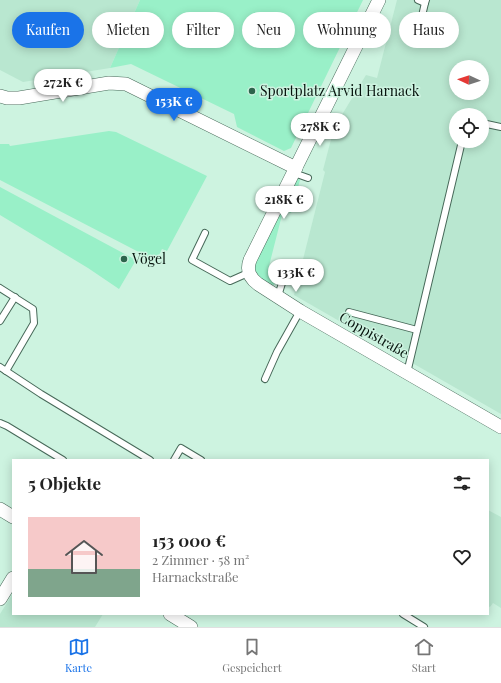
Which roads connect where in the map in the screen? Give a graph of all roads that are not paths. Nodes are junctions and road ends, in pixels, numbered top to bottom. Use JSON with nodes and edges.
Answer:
{"nodes":[{"id":1,"x":379,"y":0,"type":"edge"},
{"id":2,"x":418,"y":0,"type":"edge"},
{"id":3,"x":425,"y":2,"type":"edge"},
{"id":4,"x":423,"y":12,"type":"edge"},
{"id":5,"x":0,"y":96,"type":"edge"},
{"id":6,"x":489,"y":124,"type":"edge"},
{"id":7,"x":501,"y":127,"type":"edge"},
{"id":8,"x":460,"y":148,"type":"edge"},
{"id":9,"x":295,"y":170,"type":"junction"},
{"id":10,"x":308,"y":178,"type":"dead end"},
{"id":11,"x":205,"y":233,"type":"dead end"},
{"id":12,"x":248,"y":273,"type":"junction"},
{"id":13,"x":283,"y":280,"type":"dead end"},
{"id":14,"x":0,"y":288,"type":"edge"},
{"id":15,"x":278,"y":296,"type":"junction"},
{"id":16,"x":15,"y":297,"type":"junction"},
{"id":17,"x":300,"y":311,"type":"junction"},
{"id":18,"x":349,"y":312,"type":"dead end"},
{"id":19,"x":0,"y":321,"type":"edge"},
{"id":20,"x":417,"y":330,"type":"junction"},
{"id":21,"x":0,"y":367,"type":"edge"},
{"id":22,"x":6,"y":371,"type":"junction"},
{"id":23,"x":407,"y":373,"type":"junction"},
{"id":24,"x":265,"y":379,"type":"dead end"},
{"id":25,"x":0,"y":423,"type":"edge"},
{"id":26,"x":501,"y":427,"type":"edge"},
{"id":27,"x":61,"y":459,"type":"edge"},
{"id":28,"x":148,"y":459,"type":"edge"},
{"id":29,"x":175,"y":459,"type":"edge"},
{"id":30,"x":200,"y":459,"type":"edge"},
{"id":31,"x":0,"y":509,"type":"edge"},
{"id":32,"x":12,"y":516,"type":"edge"},
{"id":33,"x":12,"y":580,"type":"edge"},
{"id":34,"x":0,"y":599,"type":"edge"},
{"id":35,"x":172,"y":615,"type":"edge"},
{"id":36,"x":405,"y":615,"type":"edge"},
{"id":37,"x":191,"y":627,"type":"edge"},
{"id":38,"x":424,"y":627,"type":"edge"}],
"edges":[{"from":1,"to":9,"type":"street"},
{"from":2,"to":3,"type":"lane"},
{"from":3,"to":4,"type":"lane"},
{"from":5,"to":9,"type":"street"},
{"from":6,"to":7,"type":"lane"},
{"from":8,"to":20,"type":"lane"},
{"from":9,"to":10,"type":"lane"},
{"from":9,"to":12,"type":"street"},
{"from":11,"to":12,"type":"lane"},
{"from":12,"to":15,"type":"street","name":"Coppistraße"},
{"from":13,"to":15,"type":"lane"},
{"from":14,"to":16,"type":"lane"},
{"from":15,"to":17,"type":"street","name":"Coppistraße"},
{"from":16,"to":19,"type":"lane"},
{"from":16,"to":22,"type":"lane"},
{"from":17,"to":23,"type":"street","name":"Coppistraße"},
{"from":17,"to":24,"type":"lane"},
{"from":18,"to":20,"type":"lane"},
{"from":20,"to":23,"type":"lane"},
{"from":21,"to":22,"type":"lane"},
{"from":22,"to":28,"type":"lane"},
{"from":23,"to":26,"type":"street","name":"Coppistraße"},
{"from":25,"to":27,"type":"lane"},
{"from":29,"to":30,"type":"lane"},
{"from":31,"to":32,"type":"street"},
{"from":33,"to":34,"type":"street"},
{"from":35,"to":37,"type":"street"},
{"from":36,"to":38,"type":"lane"}]}
